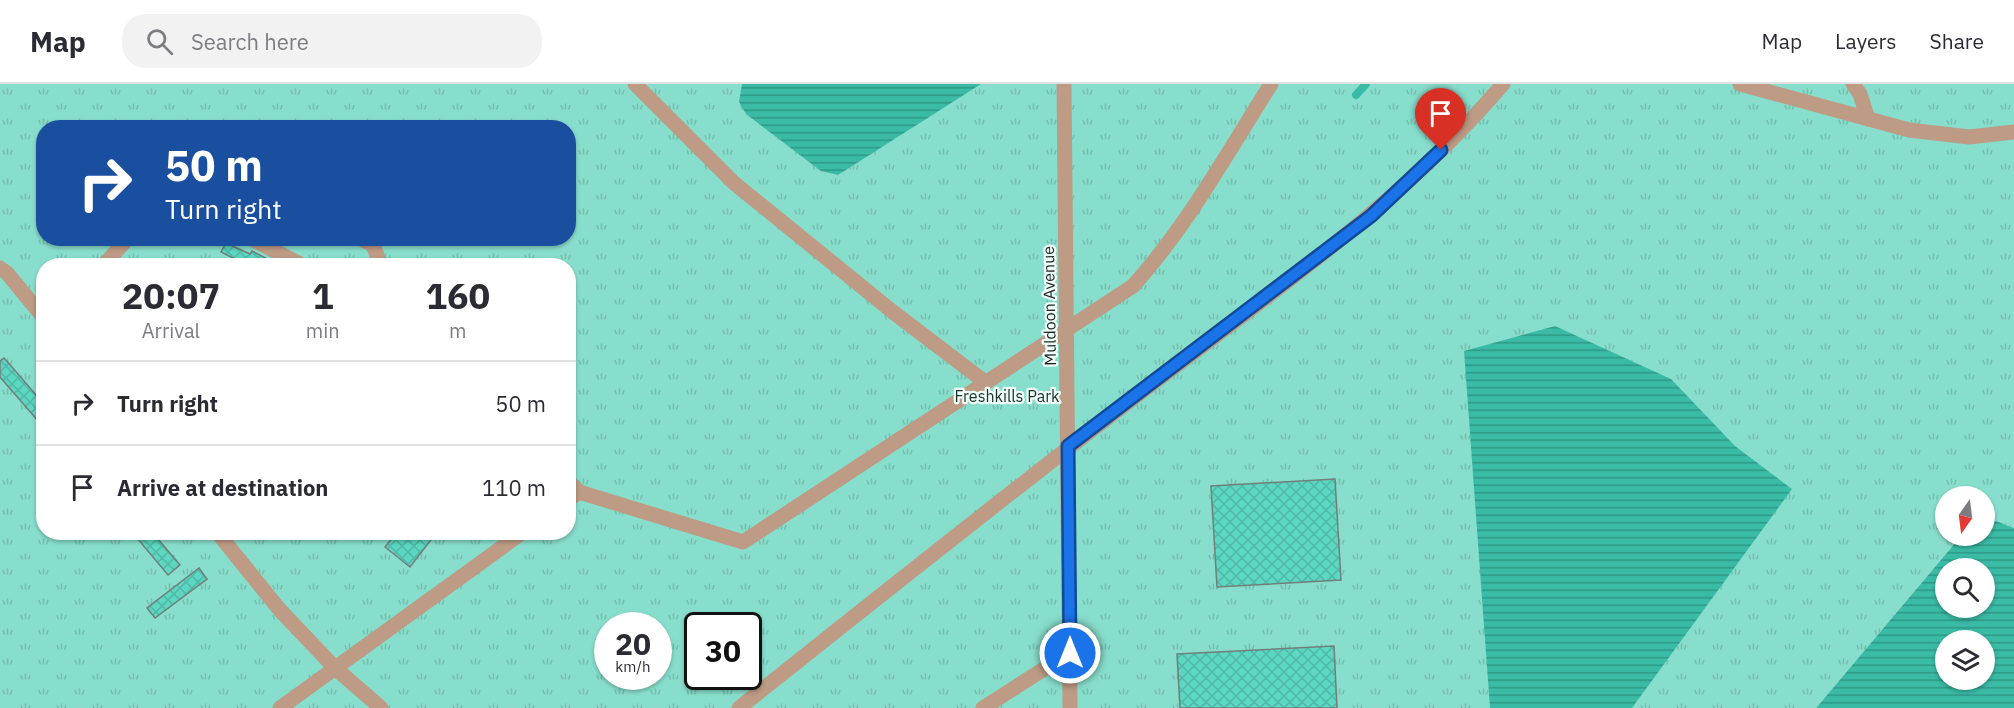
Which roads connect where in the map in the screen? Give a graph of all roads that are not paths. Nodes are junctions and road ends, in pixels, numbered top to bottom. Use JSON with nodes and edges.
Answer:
{"nodes":[{"id":1,"x":635,"y":84,"type":"edge"},
{"id":2,"x":1064,"y":84,"type":"edge"},
{"id":3,"x":1271,"y":84,"type":"edge"},
{"id":4,"x":1503,"y":84,"type":"edge"},
{"id":5,"x":1740,"y":84,"type":"edge"},
{"id":6,"x":1853,"y":84,"type":"edge"},
{"id":7,"x":1868,"y":119,"type":"junction"},
{"id":8,"x":2014,"y":132,"type":"edge"},
{"id":9,"x":121,"y":246,"type":"edge"},
{"id":10,"x":265,"y":246,"type":"edge"},
{"id":11,"x":110,"y":258,"type":"edge"},
{"id":12,"x":289,"y":258,"type":"edge"},
{"id":13,"x":0,"y":267,"type":"edge"},
{"id":14,"x":36,"y":308,"type":"edge"},
{"id":15,"x":1067,"y":328,"type":"junction"},
{"id":16,"x":985,"y":382,"type":"junction"},
{"id":17,"x":1068,"y":446,"type":"junction"},
{"id":18,"x":576,"y":492,"type":"edge"},
{"id":19,"x":223,"y":540,"type":"edge"},
{"id":20,"x":512,"y":540,"type":"edge"},
{"id":21,"x":1070,"y":653,"type":"junction"},
{"id":22,"x":335,"y":668,"type":"junction"},
{"id":23,"x":280,"y":708,"type":"edge"},
{"id":24,"x":381,"y":708,"type":"edge"},
{"id":25,"x":739,"y":708,"type":"edge"},
{"id":26,"x":983,"y":708,"type":"edge"},
{"id":27,"x":1070,"y":708,"type":"edge"}],
"edges":[{"from":1,"to":16,"type":"street"},
{"from":2,"to":15,"type":"street","name":"Muldoon Avenue"},
{"from":3,"to":15,"type":"street"},
{"from":4,"to":17,"type":"street"},
{"from":5,"to":7,"type":"street"},
{"from":6,"to":7,"type":"street"},
{"from":7,"to":8,"type":"street"},
{"from":9,"to":11,"type":"street"},
{"from":10,"to":12,"type":"street"},
{"from":13,"to":14,"type":"street"},
{"from":15,"to":16,"type":"street"},
{"from":15,"to":17,"type":"street","name":"Muldoon Avenue"},
{"from":16,"to":18,"type":"street"},
{"from":17,"to":21,"type":"street","name":"Muldoon Avenue"},
{"from":17,"to":25,"type":"street"},
{"from":19,"to":22,"type":"street"},
{"from":20,"to":22,"type":"street"},
{"from":21,"to":26,"type":"street"},
{"from":21,"to":27,"type":"street","name":"Muldoon Avenue"},
{"from":22,"to":23,"type":"street"},
{"from":22,"to":24,"type":"street"}]}
